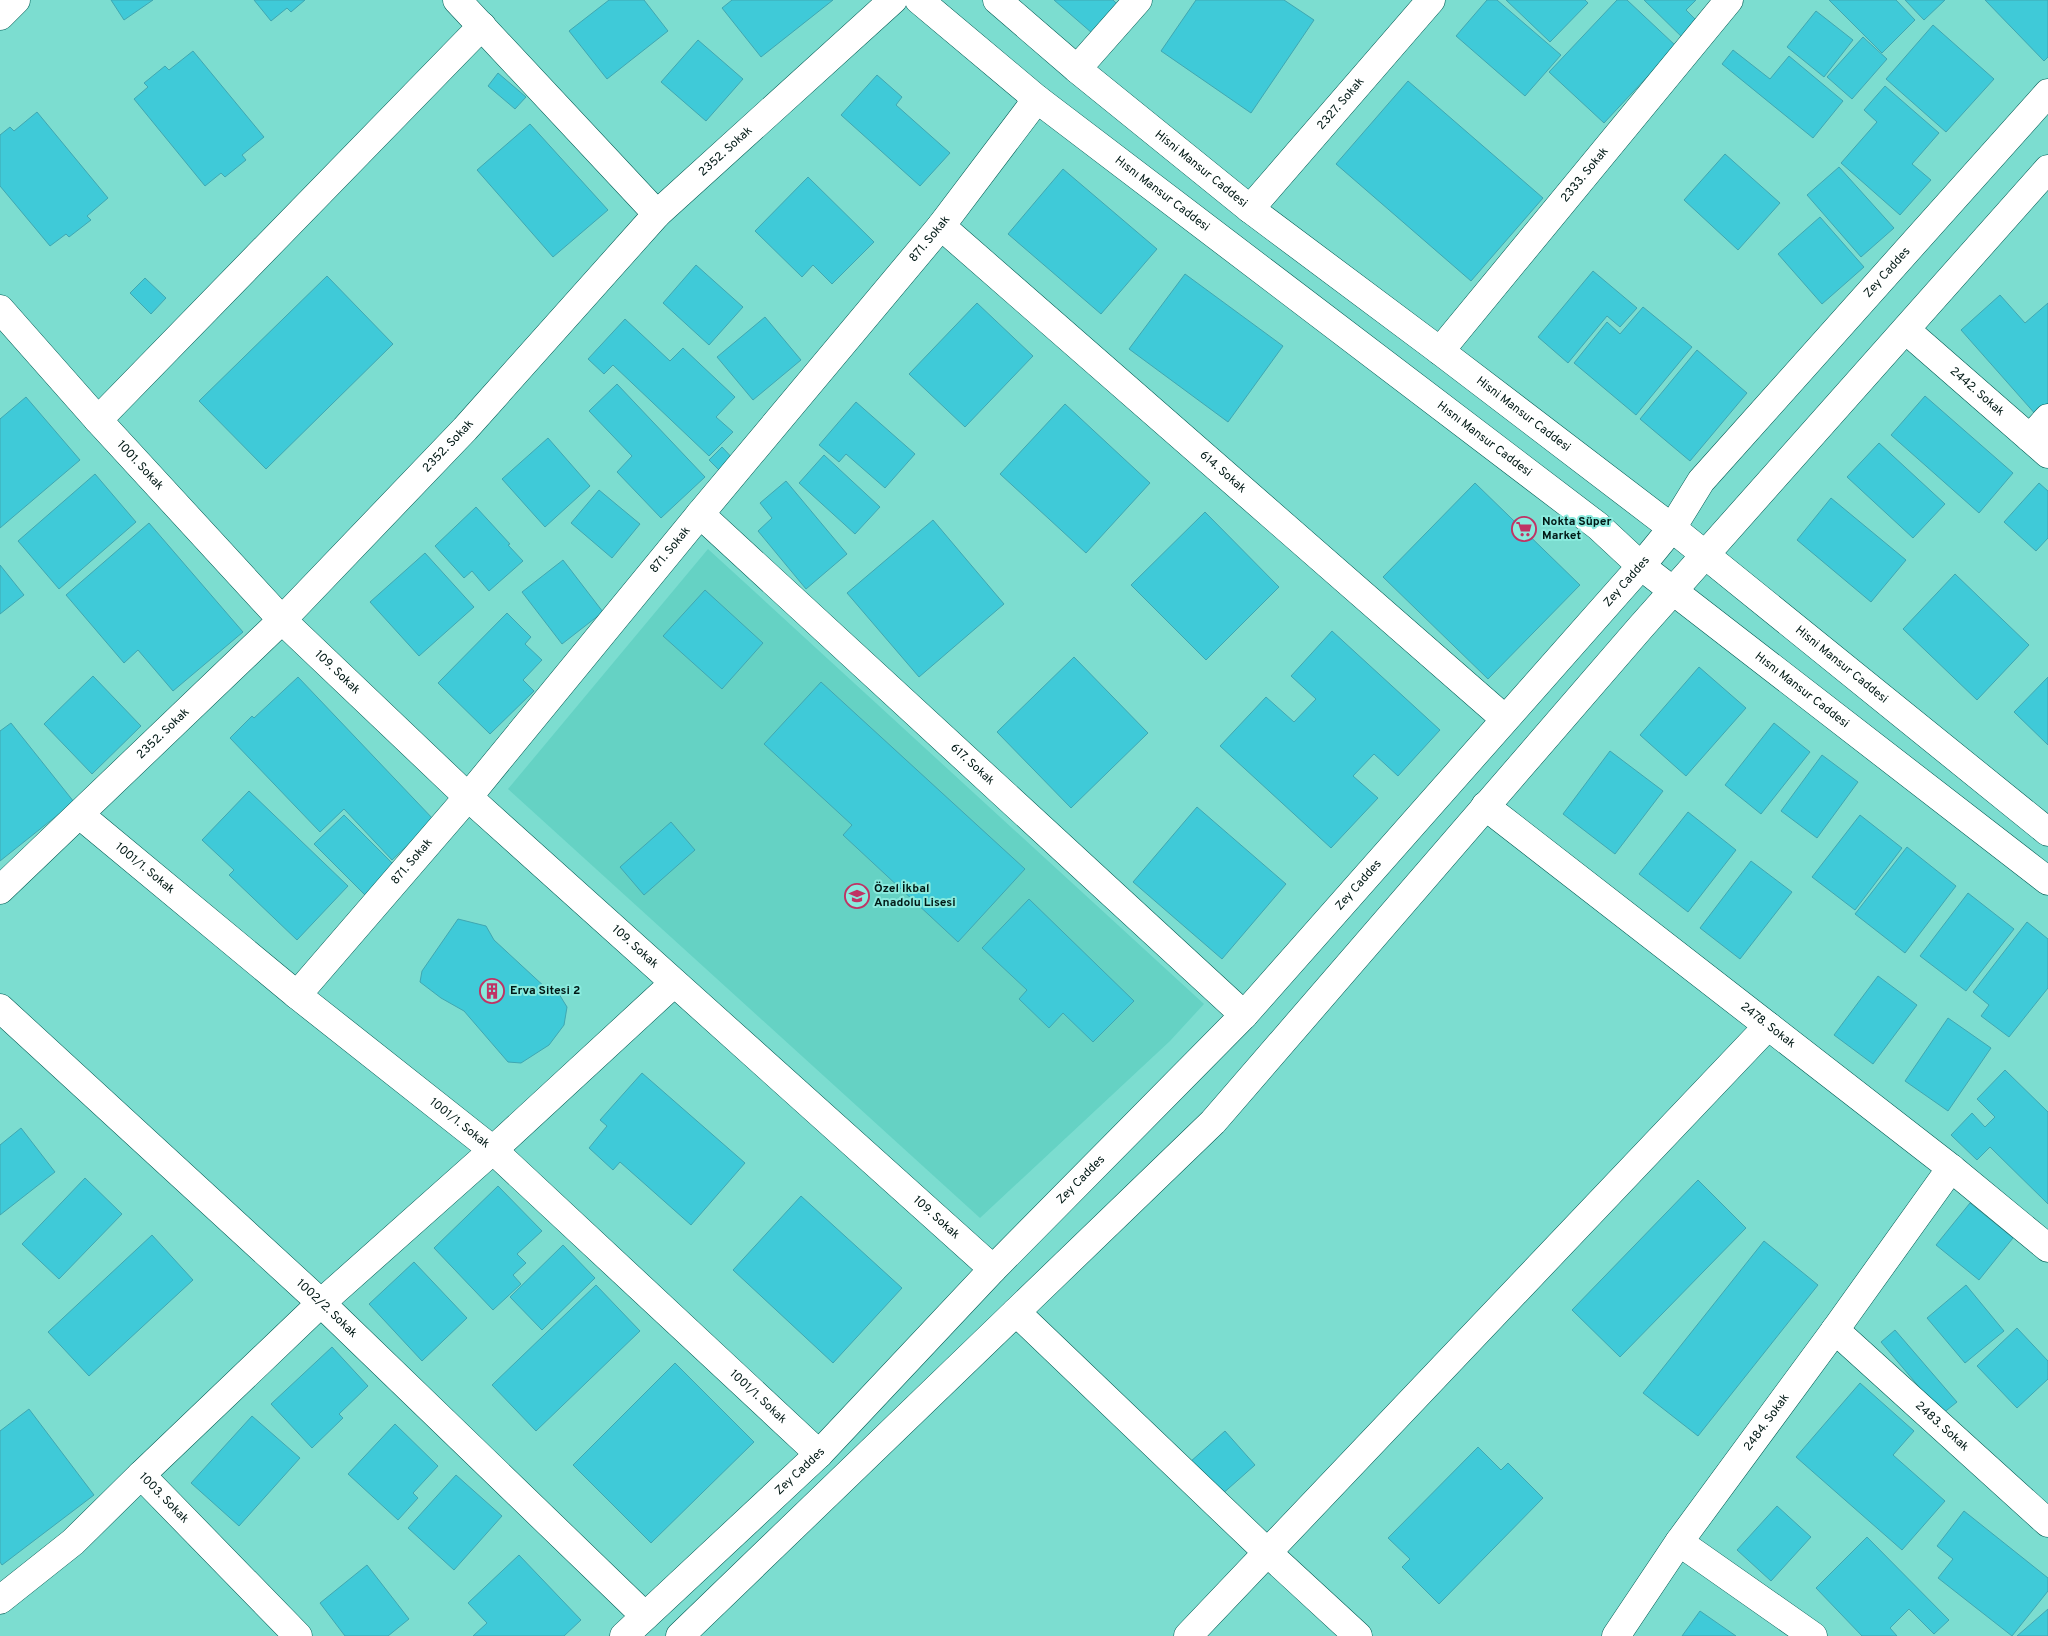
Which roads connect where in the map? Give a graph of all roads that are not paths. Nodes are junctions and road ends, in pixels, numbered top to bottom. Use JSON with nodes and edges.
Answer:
{"nodes":[{"id":1,"x":16,"y":0,"type":"edge"},
{"id":2,"x":457,"y":0,"type":"edge"},
{"id":3,"x":893,"y":0,"type":"edge"},
{"id":4,"x":919,"y":0,"type":"edge"},
{"id":5,"x":997,"y":0,"type":"edge"},
{"id":6,"x":1138,"y":0,"type":"edge"},
{"id":7,"x":1431,"y":0,"type":"edge"},
{"id":8,"x":1729,"y":0,"type":"edge"},
{"id":9,"x":0,"y":16,"type":"edge"},
{"id":10,"x":482,"y":26,"type":"junction"},
{"id":11,"x":1077,"y":69,"type":"junction"},
{"id":12,"x":2048,"y":93,"type":"edge"},
{"id":13,"x":1037,"y":99,"type":"junction"},
{"id":14,"x":2048,"y":169,"type":"edge"},
{"id":15,"x":1250,"y":209,"type":"junction"},
{"id":16,"x":657,"y":214,"type":"junction"},
{"id":17,"x":941,"y":226,"type":"junction"},
{"id":18,"x":0,"y":309,"type":"edge"},
{"id":19,"x":1906,"y":330,"type":"junction"},
{"id":20,"x":1440,"y":351,"type":"junction"},
{"id":21,"x":98,"y":420,"type":"junction"},
{"id":22,"x":2042,"y":436,"type":"edge"},
{"id":23,"x":700,"y":514,"type":"junction"},
{"id":24,"x":1672,"y":528,"type":"junction"},
{"id":25,"x":1706,"y":555,"type":"junction"},
{"id":26,"x":1641,"y":566,"type":"junction"},
{"id":27,"x":1674,"y":590,"type":"junction"},
{"id":28,"x":282,"y":620,"type":"junction"},
{"id":29,"x":1505,"y":719,"type":"junction"},
{"id":30,"x":468,"y":797,"type":"junction"},
{"id":31,"x":1485,"y":806,"type":"junction"},
{"id":32,"x":80,"y":815,"type":"junction"},
{"id":33,"x":2048,"y":832,"type":"edge"},
{"id":34,"x":2048,"y":880,"type":"edge"},
{"id":35,"x":0,"y":890,"type":"edge"},
{"id":36,"x":674,"y":983,"type":"junction"},
{"id":37,"x":297,"y":995,"type":"junction"},
{"id":38,"x":0,"y":1008,"type":"edge"},
{"id":39,"x":1244,"y":1015,"type":"junction"},
{"id":40,"x":1768,"y":1026,"type":"junction"},
{"id":41,"x":493,"y":1150,"type":"junction"},
{"id":42,"x":1951,"y":1168,"type":"junction"},
{"id":43,"x":2048,"y":1248,"type":"edge"},
{"id":44,"x":992,"y":1269,"type":"junction"},
{"id":45,"x":321,"y":1303,"type":"junction"},
{"id":46,"x":1016,"y":1312,"type":"junction"},
{"id":47,"x":1835,"y":1330,"type":"junction"},
{"id":48,"x":819,"y":1454,"type":"junction"},
{"id":49,"x":141,"y":1475,"type":"junction"},
{"id":50,"x":2048,"y":1523,"type":"edge"},
{"id":51,"x":1679,"y":1542,"type":"junction"},
{"id":52,"x":1268,"y":1553,"type":"junction"},
{"id":53,"x":0,"y":1600,"type":"edge"},
{"id":54,"x":645,"y":1616,"type":"junction"},
{"id":55,"x":298,"y":1636,"type":"edge"},
{"id":56,"x":624,"y":1636,"type":"edge"},
{"id":57,"x":680,"y":1636,"type":"edge"},
{"id":58,"x":1188,"y":1636,"type":"edge"},
{"id":59,"x":1358,"y":1636,"type":"edge"},
{"id":60,"x":1616,"y":1636,"type":"edge"},
{"id":61,"x":1813,"y":1636,"type":"edge"}],
"edges":[{"from":1,"to":9,"type":"street"},
{"from":2,"to":10,"type":"street"},
{"from":3,"to":16,"type":"street","name":"2352. Sokak"},
{"from":4,"to":13,"type":"street","name":"Hısnı Mansur Caddesi"},
{"from":5,"to":11,"type":"street","name":"Hisni Mansur Caddesi"},
{"from":6,"to":11,"type":"street"},
{"from":7,"to":15,"type":"street","name":"2327. Sokak"},
{"from":8,"to":20,"type":"street","name":"2333. Sokak"},
{"from":10,"to":16,"type":"street"},
{"from":10,"to":21,"type":"street"},
{"from":11,"to":15,"type":"street","name":"Hisni Mansur Caddesi"},
{"from":12,"to":24,"type":"street","name":"Zey Caddes"},
{"from":13,"to":17,"type":"street","name":"871. Sokak"},
{"from":13,"to":26,"type":"street","name":"Hısnı Mansur Caddesi"},
{"from":14,"to":19,"type":"street"},
{"from":15,"to":20,"type":"street","name":"Hisni Mansur Caddesi"},
{"from":16,"to":28,"type":"street","name":"2352. Sokak"},
{"from":17,"to":23,"type":"street","name":"871. Sokak"},
{"from":17,"to":29,"type":"street","name":"614. Sokak"},
{"from":18,"to":21,"type":"street","name":"1001. Sokak"},
{"from":19,"to":22,"type":"street","name":"2442. Sokak"},
{"from":19,"to":25,"type":"street"},
{"from":20,"to":24,"type":"street","name":"Hisni Mansur Caddesi"},
{"from":21,"to":28,"type":"street","name":"1001. Sokak"},
{"from":23,"to":30,"type":"street","name":"871. Sokak"},
{"from":23,"to":39,"type":"street","name":"617. Sokak"},
{"from":24,"to":25,"type":"street","name":"Hisni Mansur Caddesi"},
{"from":24,"to":26,"type":"street","name":"Zey Caddes"},
{"from":25,"to":27,"type":"street"},
{"from":25,"to":33,"type":"street","name":"Hisni Mansur Caddesi"},
{"from":26,"to":27,"type":"street","name":"Hısnı Mansur Caddesi"},
{"from":26,"to":29,"type":"street","name":"Zey Caddes"},
{"from":27,"to":31,"type":"street"},
{"from":27,"to":34,"type":"street","name":"Hısnı Mansur Caddesi"},
{"from":28,"to":30,"type":"street","name":"109. Sokak"},
{"from":28,"to":32,"type":"street","name":"2352. Sokak"},
{"from":29,"to":39,"type":"street","name":"Zey Caddes"},
{"from":30,"to":36,"type":"street","name":"109. Sokak"},
{"from":30,"to":37,"type":"street","name":"871. Sokak"},
{"from":31,"to":40,"type":"street","name":"2478. Sokak"},
{"from":31,"to":46,"type":"street"},
{"from":32,"to":35,"type":"street","name":"2352. Sokak"},
{"from":32,"to":37,"type":"street","name":"1001/1. Sokak"},
{"from":36,"to":41,"type":"street"},
{"from":36,"to":44,"type":"street","name":"109. Sokak"},
{"from":37,"to":41,"type":"street","name":"1001/1. Sokak"},
{"from":38,"to":45,"type":"street","name":"1002/2. Sokak"},
{"from":39,"to":44,"type":"street","name":"Zey Caddes"},
{"from":40,"to":42,"type":"street","name":"2478. Sokak"},
{"from":40,"to":52,"type":"street"},
{"from":41,"to":45,"type":"street"},
{"from":41,"to":48,"type":"street","name":"1001/1. Sokak"},
{"from":42,"to":43,"type":"street","name":"2478. Sokak"},
{"from":42,"to":47,"type":"street","name":"2484. Sokak"},
{"from":44,"to":48,"type":"street","name":"Zey Caddes"},
{"from":45,"to":49,"type":"street"},
{"from":45,"to":54,"type":"street","name":"1002/2. Sokak"},
{"from":46,"to":52,"type":"street"},
{"from":46,"to":57,"type":"street"},
{"from":47,"to":50,"type":"street","name":"2483. Sokak"},
{"from":47,"to":51,"type":"street","name":"2484. Sokak"},
{"from":48,"to":54,"type":"street","name":"Zey Caddes"},
{"from":49,"to":53,"type":"street","name":"1003. Sokak"},
{"from":49,"to":55,"type":"street","name":"1003. Sokak"},
{"from":51,"to":60,"type":"street","name":"2484. Sokak"},
{"from":51,"to":61,"type":"street"},
{"from":52,"to":58,"type":"street"},
{"from":52,"to":59,"type":"street"},
{"from":54,"to":56,"type":"street","name":"Zey Caddes"}]}
